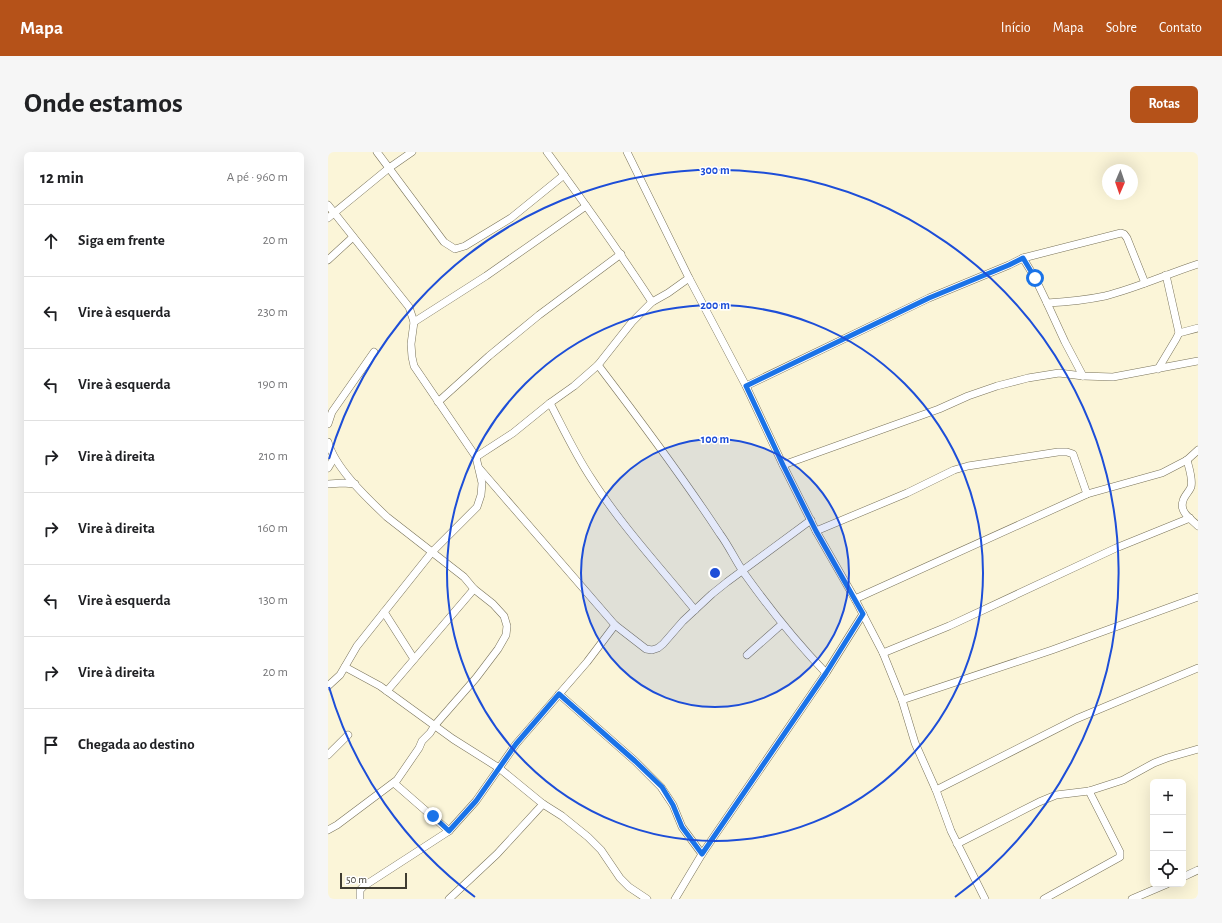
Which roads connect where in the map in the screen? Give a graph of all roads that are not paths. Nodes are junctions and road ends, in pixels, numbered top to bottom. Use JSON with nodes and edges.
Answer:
{"nodes":[{"id":1,"x":377,"y":152,"type":"edge"},
{"id":2,"x":412,"y":152,"type":"edge"},
{"id":3,"x":547,"y":152,"type":"edge"},
{"id":4,"x":627,"y":152,"type":"edge"},
{"id":5,"x":389,"y":168,"type":"junction"},
{"id":6,"x":564,"y":175,"type":"junction"},
{"id":7,"x":328,"y":205,"type":"edge"},
{"id":8,"x":586,"y":206,"type":"junction"},
{"id":9,"x":331,"y":215,"type":"edge"},
{"id":10,"x":354,"y":238,"type":"junction"},
{"id":11,"x":621,"y":254,"type":"junction"},
{"id":12,"x":1023,"y":258,"type":"junction"},
{"id":13,"x":328,"y":260,"type":"edge"},
{"id":14,"x":1198,"y":264,"type":"edge"},
{"id":15,"x":1166,"y":275,"type":"junction"},
{"id":16,"x":689,"y":278,"type":"junction"},
{"id":17,"x":1145,"y":283,"type":"junction"},
{"id":18,"x":652,"y":302,"type":"junction"},
{"id":19,"x":1047,"y":303,"type":"junction"},
{"id":20,"x":414,"y":322,"type":"junction"},
{"id":21,"x":1198,"y":328,"type":"edge"},
{"id":22,"x":1179,"y":333,"type":"junction"},
{"id":23,"x":374,"y":352,"type":"dead end"},
{"id":24,"x":1198,"y":361,"type":"edge"},
{"id":25,"x":598,"y":365,"type":"junction"},
{"id":26,"x":1158,"y":369,"type":"junction"},
{"id":27,"x":1083,"y":376,"type":"junction"},
{"id":28,"x":746,"y":386,"type":"junction"},
{"id":29,"x":438,"y":402,"type":"junction"},
{"id":30,"x":550,"y":403,"type":"junction"},
{"id":31,"x":328,"y":424,"type":"edge"},
{"id":32,"x":328,"y":442,"type":"edge"},
{"id":33,"x":1198,"y":450,"type":"edge"},
{"id":34,"x":476,"y":457,"type":"junction"},
{"id":35,"x":334,"y":458,"type":"junction"},
{"id":36,"x":1187,"y":460,"type":"junction"},
{"id":37,"x":783,"y":465,"type":"junction"},
{"id":38,"x":479,"y":467,"type":"junction"},
{"id":39,"x":328,"y":468,"type":"edge"},
{"id":40,"x":328,"y":484,"type":"edge"},
{"id":41,"x":355,"y":484,"type":"junction"},
{"id":42,"x":1087,"y":494,"type":"junction"},
{"id":43,"x":1190,"y":518,"type":"junction"},
{"id":44,"x":811,"y":520,"type":"junction"},
{"id":45,"x":1198,"y":526,"type":"edge"},
{"id":46,"x":816,"y":531,"type":"junction"},
{"id":47,"x":432,"y":552,"type":"junction"},
{"id":48,"x":743,"y":571,"type":"junction"},
{"id":49,"x":474,"y":589,"type":"junction"},
{"id":50,"x":1198,"y":597,"type":"edge"},
{"id":51,"x":855,"y":599,"type":"junction"},
{"id":52,"x":695,"y":610,"type":"junction"},
{"id":53,"x":384,"y":612,"type":"junction"},
{"id":54,"x":863,"y":614,"type":"junction"},
{"id":55,"x":782,"y":624,"type":"junction"},
{"id":56,"x":615,"y":625,"type":"junction"},
{"id":57,"x":883,"y":653,"type":"junction"},
{"id":58,"x":747,"y":655,"type":"dead end"},
{"id":59,"x":414,"y":659,"type":"junction"},
{"id":60,"x":345,"y":667,"type":"junction"},
{"id":61,"x":1198,"y":668,"type":"edge"},
{"id":62,"x":826,"y":673,"type":"junction"},
{"id":63,"x":328,"y":686,"type":"edge"},
{"id":64,"x":387,"y":691,"type":"junction"},
{"id":65,"x":559,"y":694,"type":"junction"},
{"id":66,"x":902,"y":700,"type":"junction"},
{"id":67,"x":435,"y":725,"type":"junction"},
{"id":68,"x":348,"y":735,"type":"dead end"},
{"id":69,"x":1198,"y":749,"type":"edge"},
{"id":70,"x":328,"y":755,"type":"edge"},
{"id":71,"x":499,"y":768,"type":"junction"},
{"id":72,"x":394,"y":783,"type":"junction"},
{"id":73,"x":936,"y":790,"type":"junction"},
{"id":74,"x":1090,"y":791,"type":"junction"},
{"id":75,"x":543,"y":804,"type":"junction"},
{"id":76,"x":328,"y":830,"type":"edge"},
{"id":77,"x":449,"y":831,"type":"junction"},
{"id":78,"x":957,"y":844,"type":"junction"},
{"id":79,"x":702,"y":854,"type":"junction"},
{"id":80,"x":1198,"y":870,"type":"edge"},
{"id":81,"x":1186,"y":876,"type":"edge"},
{"id":82,"x":1160,"y":887,"type":"edge"},
{"id":83,"x":360,"y":899,"type":"edge"},
{"id":84,"x":449,"y":899,"type":"edge"},
{"id":85,"x":647,"y":899,"type":"edge"},
{"id":86,"x":675,"y":899,"type":"edge"},
{"id":87,"x":985,"y":899,"type":"edge"},
{"id":88,"x":1044,"y":899,"type":"edge"},
{"id":89,"x":1132,"y":899,"type":"edge"}],
"edges":[{"from":1,"to":5,"type":"street"},
{"from":2,"to":5,"type":"street"},
{"from":3,"to":6,"type":"street"},
{"from":4,"to":16,"type":"street"},
{"from":5,"to":6,"type":"street"},
{"from":5,"to":9,"type":"street"},
{"from":6,"to":8,"type":"street"},
{"from":7,"to":9,"type":"street"},
{"from":8,"to":11,"type":"street"},
{"from":8,"to":20,"type":"street"},
{"from":9,"to":10,"type":"street"},
{"from":10,"to":13,"type":"street"},
{"from":10,"to":20,"type":"street"},
{"from":11,"to":18,"type":"street"},
{"from":11,"to":29,"type":"street"},
{"from":12,"to":17,"type":"street"},
{"from":12,"to":19,"type":"street"},
{"from":12,"to":28,"type":"street"},
{"from":14,"to":15,"type":"street"},
{"from":15,"to":17,"type":"street"},
{"from":15,"to":22,"type":"street"},
{"from":16,"to":18,"type":"street"},
{"from":16,"to":28,"type":"street"},
{"from":17,"to":19,"type":"street"},
{"from":18,"to":25,"type":"street"},
{"from":19,"to":27,"type":"street"},
{"from":20,"to":29,"type":"street"},
{"from":21,"to":22,"type":"street"},
{"from":22,"to":26,"type":"street"},
{"from":23,"to":31,"type":"street"},
{"from":24,"to":26,"type":"street"},
{"from":25,"to":30,"type":"street"},
{"from":25,"to":48,"type":"street"},
{"from":26,"to":27,"type":"street"},
{"from":27,"to":37,"type":"street"},
{"from":28,"to":37,"type":"street"},
{"from":29,"to":34,"type":"street"},
{"from":30,"to":34,"type":"street"},
{"from":30,"to":52,"type":"street"},
{"from":32,"to":35,"type":"street"},
{"from":33,"to":36,"type":"street"},
{"from":34,"to":38,"type":"street"},
{"from":35,"to":39,"type":"street"},
{"from":35,"to":41,"type":"street"},
{"from":36,"to":42,"type":"street"},
{"from":36,"to":43,"type":"street"},
{"from":37,"to":44,"type":"street"},
{"from":38,"to":47,"type":"street"},
{"from":38,"to":56,"type":"street"},
{"from":40,"to":41,"type":"street"},
{"from":41,"to":47,"type":"street"},
{"from":42,"to":46,"type":"street"},
{"from":42,"to":51,"type":"street"},
{"from":43,"to":45,"type":"street"},
{"from":43,"to":57,"type":"street"},
{"from":44,"to":46,"type":"street"},
{"from":44,"to":48,"type":"street"},
{"from":46,"to":51,"type":"street"},
{"from":47,"to":49,"type":"street"},
{"from":47,"to":53,"type":"street"},
{"from":48,"to":52,"type":"street"},
{"from":48,"to":55,"type":"street"},
{"from":49,"to":59,"type":"street"},
{"from":49,"to":67,"type":"street"},
{"from":50,"to":66,"type":"street"},
{"from":51,"to":54,"type":"street"},
{"from":52,"to":56,"type":"street"},
{"from":53,"to":59,"type":"street"},
{"from":53,"to":60,"type":"street"},
{"from":54,"to":57,"type":"street"},
{"from":54,"to":62,"type":"street"},
{"from":55,"to":58,"type":"street"},
{"from":55,"to":62,"type":"street"},
{"from":56,"to":65,"type":"street"},
{"from":57,"to":66,"type":"street"},
{"from":59,"to":64,"type":"street"},
{"from":60,"to":63,"type":"street"},
{"from":60,"to":64,"type":"street"},
{"from":61,"to":73,"type":"street"},
{"from":62,"to":79,"type":"street"},
{"from":64,"to":67,"type":"street"},
{"from":65,"to":71,"type":"street"},
{"from":65,"to":79,"type":"street"},
{"from":66,"to":73,"type":"street"},
{"from":67,"to":71,"type":"street"},
{"from":67,"to":72,"type":"street"},
{"from":68,"to":70,"type":"street"},
{"from":69,"to":74,"type":"street"},
{"from":71,"to":75,"type":"street"},
{"from":71,"to":77,"type":"street"},
{"from":72,"to":76,"type":"street"},
{"from":72,"to":77,"type":"street"},
{"from":73,"to":78,"type":"street"},
{"from":74,"to":78,"type":"street"},
{"from":74,"to":88,"type":"street"},
{"from":75,"to":84,"type":"street"},
{"from":75,"to":85,"type":"street"},
{"from":77,"to":83,"type":"street"},
{"from":78,"to":87,"type":"street"},
{"from":79,"to":86,"type":"street"},
{"from":80,"to":81,"type":"street"},
{"from":82,"to":89,"type":"street"}]}
